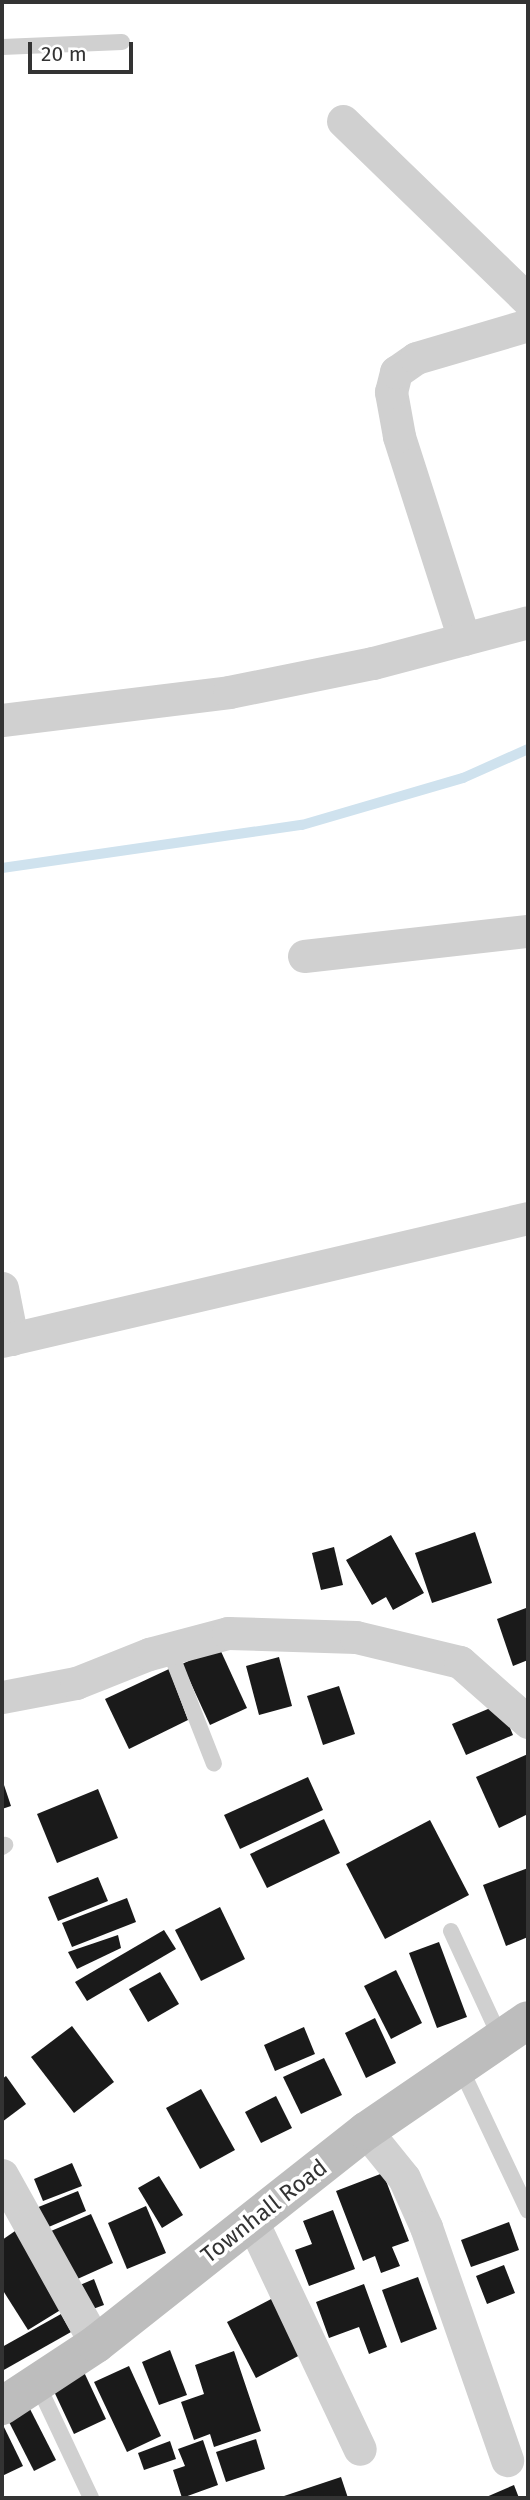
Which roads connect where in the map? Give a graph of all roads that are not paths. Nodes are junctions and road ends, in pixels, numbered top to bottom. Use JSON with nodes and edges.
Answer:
{"nodes":[{"id":1,"x":122,"y":42,"type":"dead end"},
{"id":2,"x":2,"y":47,"type":"edge"},
{"id":3,"x":344,"y":121,"type":"dead end"},
{"id":4,"x":528,"y":300,"type":"edge"},
{"id":5,"x":528,"y":325,"type":"edge"},
{"id":6,"x":528,"y":622,"type":"edge"},
{"id":7,"x":464,"y":639,"type":"junction"},
{"id":8,"x":2,"y":720,"type":"edge"},
{"id":9,"x":528,"y":931,"type":"edge"},
{"id":10,"x":304,"y":956,"type":"dead end"},
{"id":11,"x":528,"y":1217,"type":"edge"},
{"id":12,"x":2,"y":1288,"type":"edge"},
{"id":13,"x":7,"y":1340,"type":"edge"},
{"id":14,"x":169,"y":1649,"type":"junction"},
{"id":15,"x":2,"y":1697,"type":"edge"},
{"id":16,"x":528,"y":1722,"type":"edge"},
{"id":17,"x":214,"y":1764,"type":"dead end"},
{"id":18,"x":450,"y":1930,"type":"dead end"},
{"id":19,"x":514,"y":2029,"type":"edge"},
{"id":20,"x":460,"y":2067,"type":"junction"},
{"id":21,"x":366,"y":2131,"type":"junction"},
{"id":22,"x":2,"y":2175,"type":"edge"},
{"id":23,"x":528,"y":2211,"type":"edge"},
{"id":24,"x":252,"y":2221,"type":"junction"},
{"id":25,"x":96,"y":2344,"type":"junction"},
{"id":26,"x":37,"y":2383,"type":"junction"},
{"id":27,"x":2,"y":2406,"type":"edge"},
{"id":28,"x":360,"y":2449,"type":"dead end"},
{"id":29,"x":507,"y":2460,"type":"dead end"},
{"id":30,"x":91,"y":2498,"type":"edge"}],
"edges":[{"from":1,"to":2,"type":"lane"},
{"from":3,"to":4,"type":"street"},
{"from":5,"to":7,"type":"street"},
{"from":6,"to":7,"type":"street"},
{"from":7,"to":8,"type":"street"},
{"from":9,"to":10,"type":"street"},
{"from":11,"to":13,"type":"street"},
{"from":12,"to":13,"type":"street"},
{"from":14,"to":15,"type":"street"},
{"from":14,"to":16,"type":"street"},
{"from":14,"to":17,"type":"lane"},
{"from":18,"to":19,"type":"lane"},
{"from":19,"to":20,"type":"main road","name":"Townhall Road"},
{"from":20,"to":21,"type":"main road","name":"Townhall Road"},
{"from":20,"to":23,"type":"lane"},
{"from":21,"to":24,"type":"main road","name":"Townhall Road"},
{"from":21,"to":29,"type":"street"},
{"from":22,"to":25,"type":"street"},
{"from":24,"to":25,"type":"main road","name":"Townhall Road"},
{"from":24,"to":28,"type":"street"},
{"from":25,"to":26,"type":"main road","name":"Townhall Road"},
{"from":26,"to":27,"type":"main road","name":"Townhall Road"},
{"from":26,"to":30,"type":"lane"}]}
